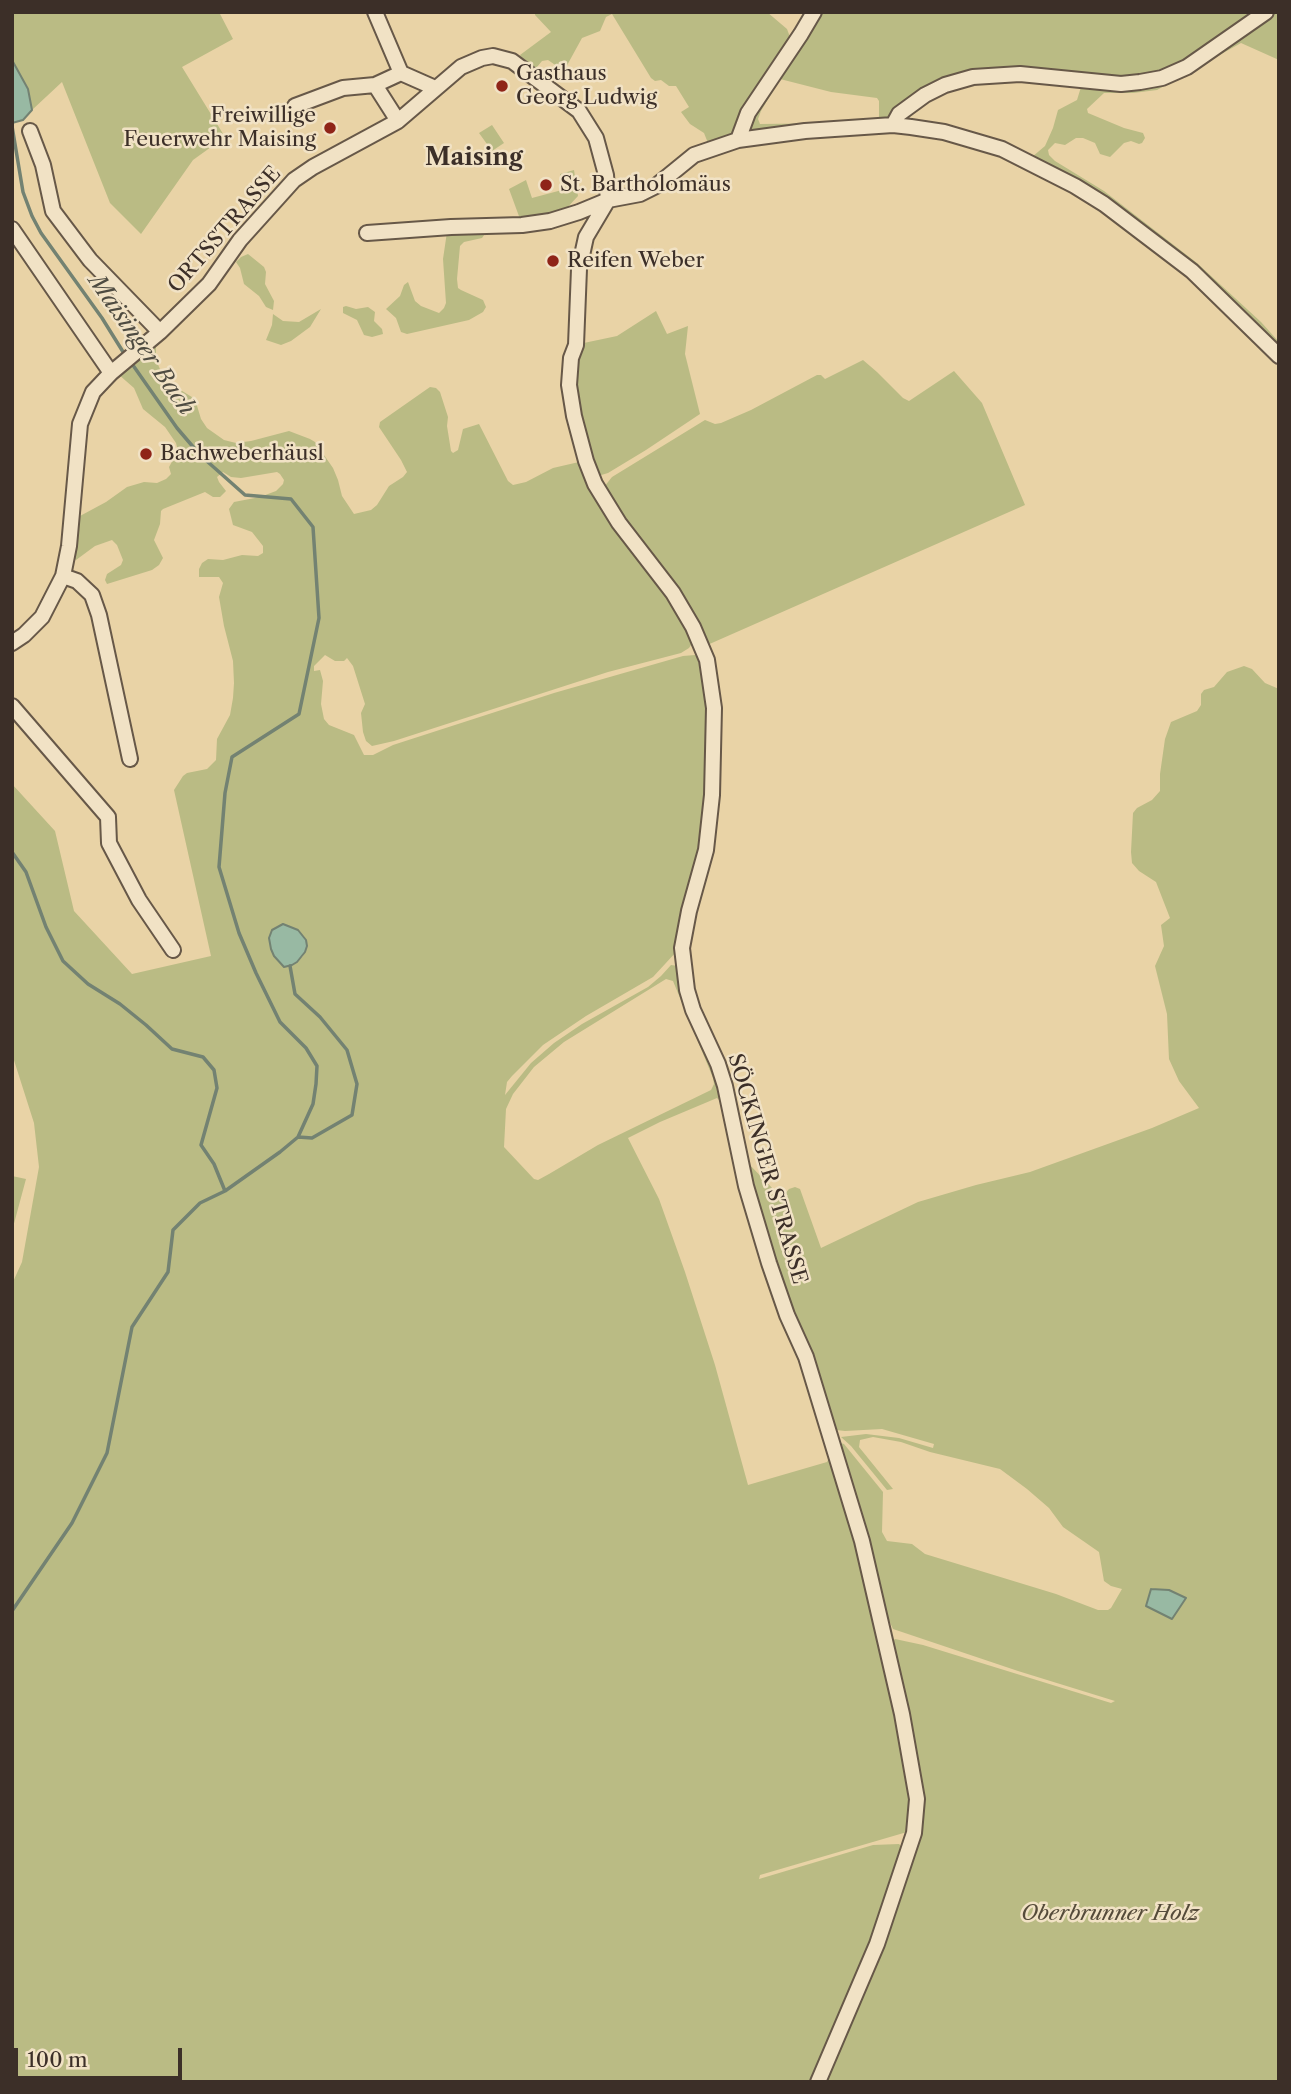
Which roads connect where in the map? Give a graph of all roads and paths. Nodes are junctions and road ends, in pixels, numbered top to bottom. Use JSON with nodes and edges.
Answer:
{"nodes":[{"id":1,"x":375,"y":12,"type":"edge"},
{"id":2,"x":814,"y":12,"type":"edge"},
{"id":3,"x":1266,"y":12,"type":"edge"},
{"id":4,"x":401,"y":73,"type":"junction"},
{"id":5,"x":375,"y":85,"type":"junction"},
{"id":6,"x":435,"y":88,"type":"junction"},
{"id":7,"x":295,"y":106,"type":"dead end"},
{"id":8,"x":398,"y":121,"type":"junction"},
{"id":9,"x":893,"y":125,"type":"junction"},
{"id":10,"x":30,"y":131,"type":"dead end"},
{"id":11,"x":738,"y":140,"type":"junction"},
{"id":12,"x":608,"y":200,"type":"junction"},
{"id":13,"x":12,"y":229,"type":"edge"},
{"id":14,"x":367,"y":233,"type":"dead end"},
{"id":15,"x":160,"y":332,"type":"junction"},
{"id":16,"x":1279,"y":356,"type":"edge"},
{"id":17,"x":116,"y":370,"type":"junction"},
{"id":18,"x":63,"y":576,"type":"junction"},
{"id":19,"x":12,"y":643,"type":"edge"},
{"id":20,"x":12,"y":706,"type":"edge"},
{"id":21,"x":130,"y":759,"type":"dead end"},
{"id":22,"x":173,"y":950,"type":"dead end"},
{"id":23,"x":818,"y":2082,"type":"edge"}],
"edges":[{"from":1,"to":4,"type":"street"},
{"from":2,"to":11,"type":"street"},
{"from":3,"to":9,"type":"street"},
{"from":4,"to":5,"type":"street"},
{"from":4,"to":6,"type":"street"},
{"from":5,"to":7,"type":"street"},
{"from":5,"to":8,"type":"street"},
{"from":6,"to":8,"type":"street","name":"ORTSSTRASSE"},
{"from":6,"to":12,"type":"street","name":"ORTSSTRASSE"},
{"from":8,"to":15,"type":"street","name":"ORTSSTRASSE"},
{"from":9,"to":11,"type":"street"},
{"from":9,"to":16,"type":"street"},
{"from":10,"to":15,"type":"street"},
{"from":11,"to":12,"type":"street"},
{"from":12,"to":14,"type":"street"},
{"from":12,"to":23,"type":"street","name":"SÖCKINGER STRASSE"},
{"from":13,"to":17,"type":"street"},
{"from":15,"to":17,"type":"street","name":"ORTSSTRASSE"},
{"from":17,"to":18,"type":"street","name":"ORTSSTRASSE"},
{"from":18,"to":19,"type":"street","name":"ORTSSTRASSE"},
{"from":18,"to":21,"type":"street"},
{"from":20,"to":22,"type":"street"}]}
